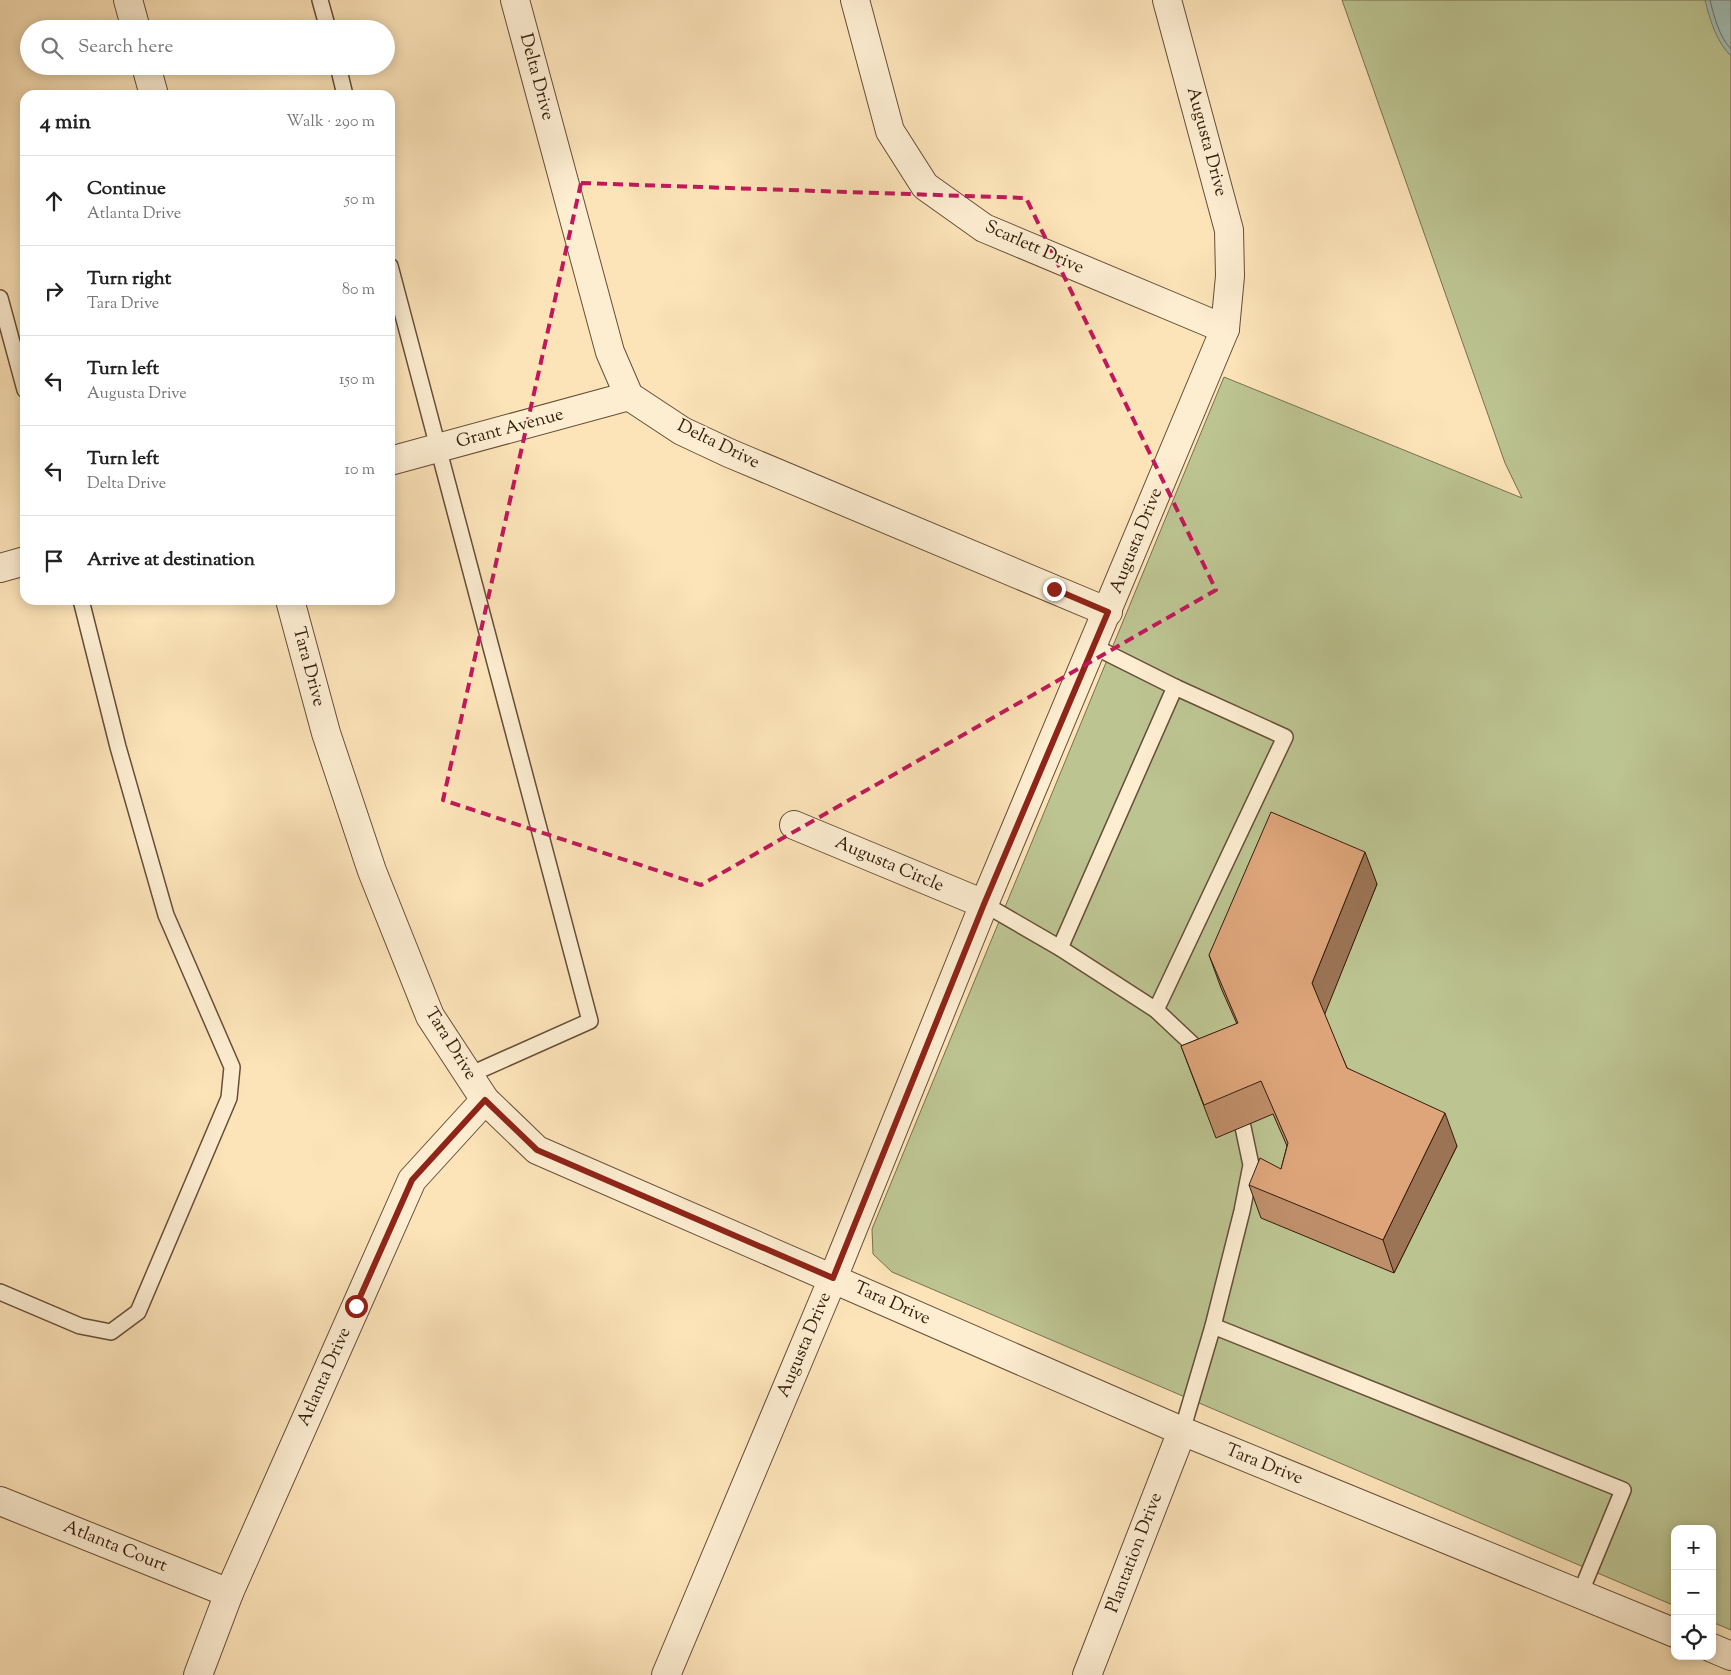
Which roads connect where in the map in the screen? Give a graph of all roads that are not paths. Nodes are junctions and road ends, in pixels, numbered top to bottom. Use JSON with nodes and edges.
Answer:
{"nodes":[{"id":1,"x":128,"y":0,"type":"edge"},
{"id":2,"x":320,"y":0,"type":"edge"},
{"id":3,"x":515,"y":0,"type":"edge"},
{"id":4,"x":855,"y":0,"type":"edge"},
{"id":5,"x":1167,"y":0,"type":"edge"},
{"id":6,"x":134,"y":20,"type":"edge"},
{"id":7,"x":326,"y":20,"type":"edge"},
{"id":8,"x":148,"y":75,"type":"edge"},
{"id":9,"x":340,"y":75,"type":"edge"},
{"id":10,"x":153,"y":90,"type":"edge"},
{"id":11,"x":344,"y":90,"type":"edge"},
{"id":12,"x":395,"y":285,"type":"edge"},
{"id":13,"x":0,"y":298,"type":"edge"},
{"id":14,"x":1225,"y":329,"type":"junction"},
{"id":15,"x":20,"y":372,"type":"edge"},
{"id":16,"x":629,"y":396,"type":"junction"},
{"id":17,"x":438,"y":448,"type":"junction"},
{"id":18,"x":395,"y":460,"type":"edge"},
{"id":19,"x":20,"y":563,"type":"edge"},
{"id":20,"x":0,"y":568,"type":"edge"},
{"id":21,"x":82,"y":605,"type":"edge"},
{"id":22,"x":291,"y":605,"type":"edge"},
{"id":23,"x":1108,"y":612,"type":"junction"},
{"id":24,"x":1093,"y":646,"type":"junction"},
{"id":25,"x":1175,"y":686,"type":"junction"},
{"id":26,"x":794,"y":825,"type":"dead end"},
{"id":27,"x":984,"y":904,"type":"junction"},
{"id":28,"x":1060,"y":948,"type":"junction"},
{"id":29,"x":1156,"y":1010,"type":"junction"},
{"id":30,"x":1218,"y":1069,"type":"edge"},
{"id":31,"x":469,"y":1075,"type":"junction"},
{"id":32,"x":1229,"y":1094,"type":"edge"},
{"id":33,"x":485,"y":1100,"type":"junction"},
{"id":34,"x":833,"y":1278,"type":"junction"},
{"id":35,"x":0,"y":1292,"type":"edge"},
{"id":36,"x":1213,"y":1326,"type":"junction"},
{"id":37,"x":1182,"y":1431,"type":"junction"},
{"id":38,"x":0,"y":1501,"type":"edge"},
{"id":39,"x":229,"y":1594,"type":"junction"},
{"id":40,"x":1580,"y":1594,"type":"junction"},
{"id":41,"x":1671,"y":1631,"type":"edge"},
{"id":42,"x":1716,"y":1650,"type":"edge"},
{"id":43,"x":1731,"y":1656,"type":"edge"},
{"id":44,"x":198,"y":1675,"type":"edge"},
{"id":45,"x":666,"y":1675,"type":"edge"},
{"id":46,"x":1088,"y":1675,"type":"edge"}],
"edges":[{"from":1,"to":6,"type":"street"},
{"from":2,"to":7,"type":"lane"},
{"from":3,"to":16,"type":"street","name":"Delta Drive"},
{"from":4,"to":14,"type":"street","name":"Scarlett Drive"},
{"from":5,"to":14,"type":"street","name":"Augusta Drive"},
{"from":8,"to":10,"type":"street"},
{"from":9,"to":11,"type":"lane"},
{"from":12,"to":17,"type":"lane"},
{"from":13,"to":15,"type":"lane"},
{"from":14,"to":23,"type":"street","name":"Augusta Drive"},
{"from":16,"to":17,"type":"street","name":"Grant Avenue"},
{"from":16,"to":23,"type":"street","name":"Delta Drive"},
{"from":17,"to":18,"type":"street","name":"Grant Avenue"},
{"from":17,"to":31,"type":"lane"},
{"from":19,"to":20,"type":"street"},
{"from":21,"to":35,"type":"lane"},
{"from":22,"to":31,"type":"street","name":"Tara Drive"},
{"from":23,"to":24,"type":"street","name":"Augusta Drive"},
{"from":24,"to":25,"type":"lane"},
{"from":24,"to":27,"type":"street","name":"Augusta Drive"},
{"from":25,"to":28,"type":"lane"},
{"from":25,"to":29,"type":"lane"},
{"from":26,"to":27,"type":"street","name":"Augusta Circle"},
{"from":27,"to":28,"type":"lane"},
{"from":27,"to":34,"type":"street","name":"Augusta Drive"},
{"from":28,"to":29,"type":"lane"},
{"from":29,"to":30,"type":"lane"},
{"from":31,"to":33,"type":"street","name":"Tara Drive"},
{"from":32,"to":36,"type":"lane"},
{"from":33,"to":34,"type":"street","name":"Tara Drive"},
{"from":33,"to":39,"type":"street","name":"Atlanta Drive"},
{"from":34,"to":37,"type":"street","name":"Tara Drive"},
{"from":34,"to":45,"type":"street","name":"Augusta Drive"},
{"from":36,"to":37,"type":"lane"},
{"from":36,"to":40,"type":"lane"},
{"from":37,"to":40,"type":"street","name":"Tara Drive"},
{"from":37,"to":46,"type":"street","name":"Plantation Drive"},
{"from":38,"to":39,"type":"street","name":"Atlanta Court"},
{"from":39,"to":44,"type":"street","name":"Atlanta Drive"},
{"from":40,"to":41,"type":"street","name":"Tara Drive"},
{"from":42,"to":43,"type":"street"}]}
